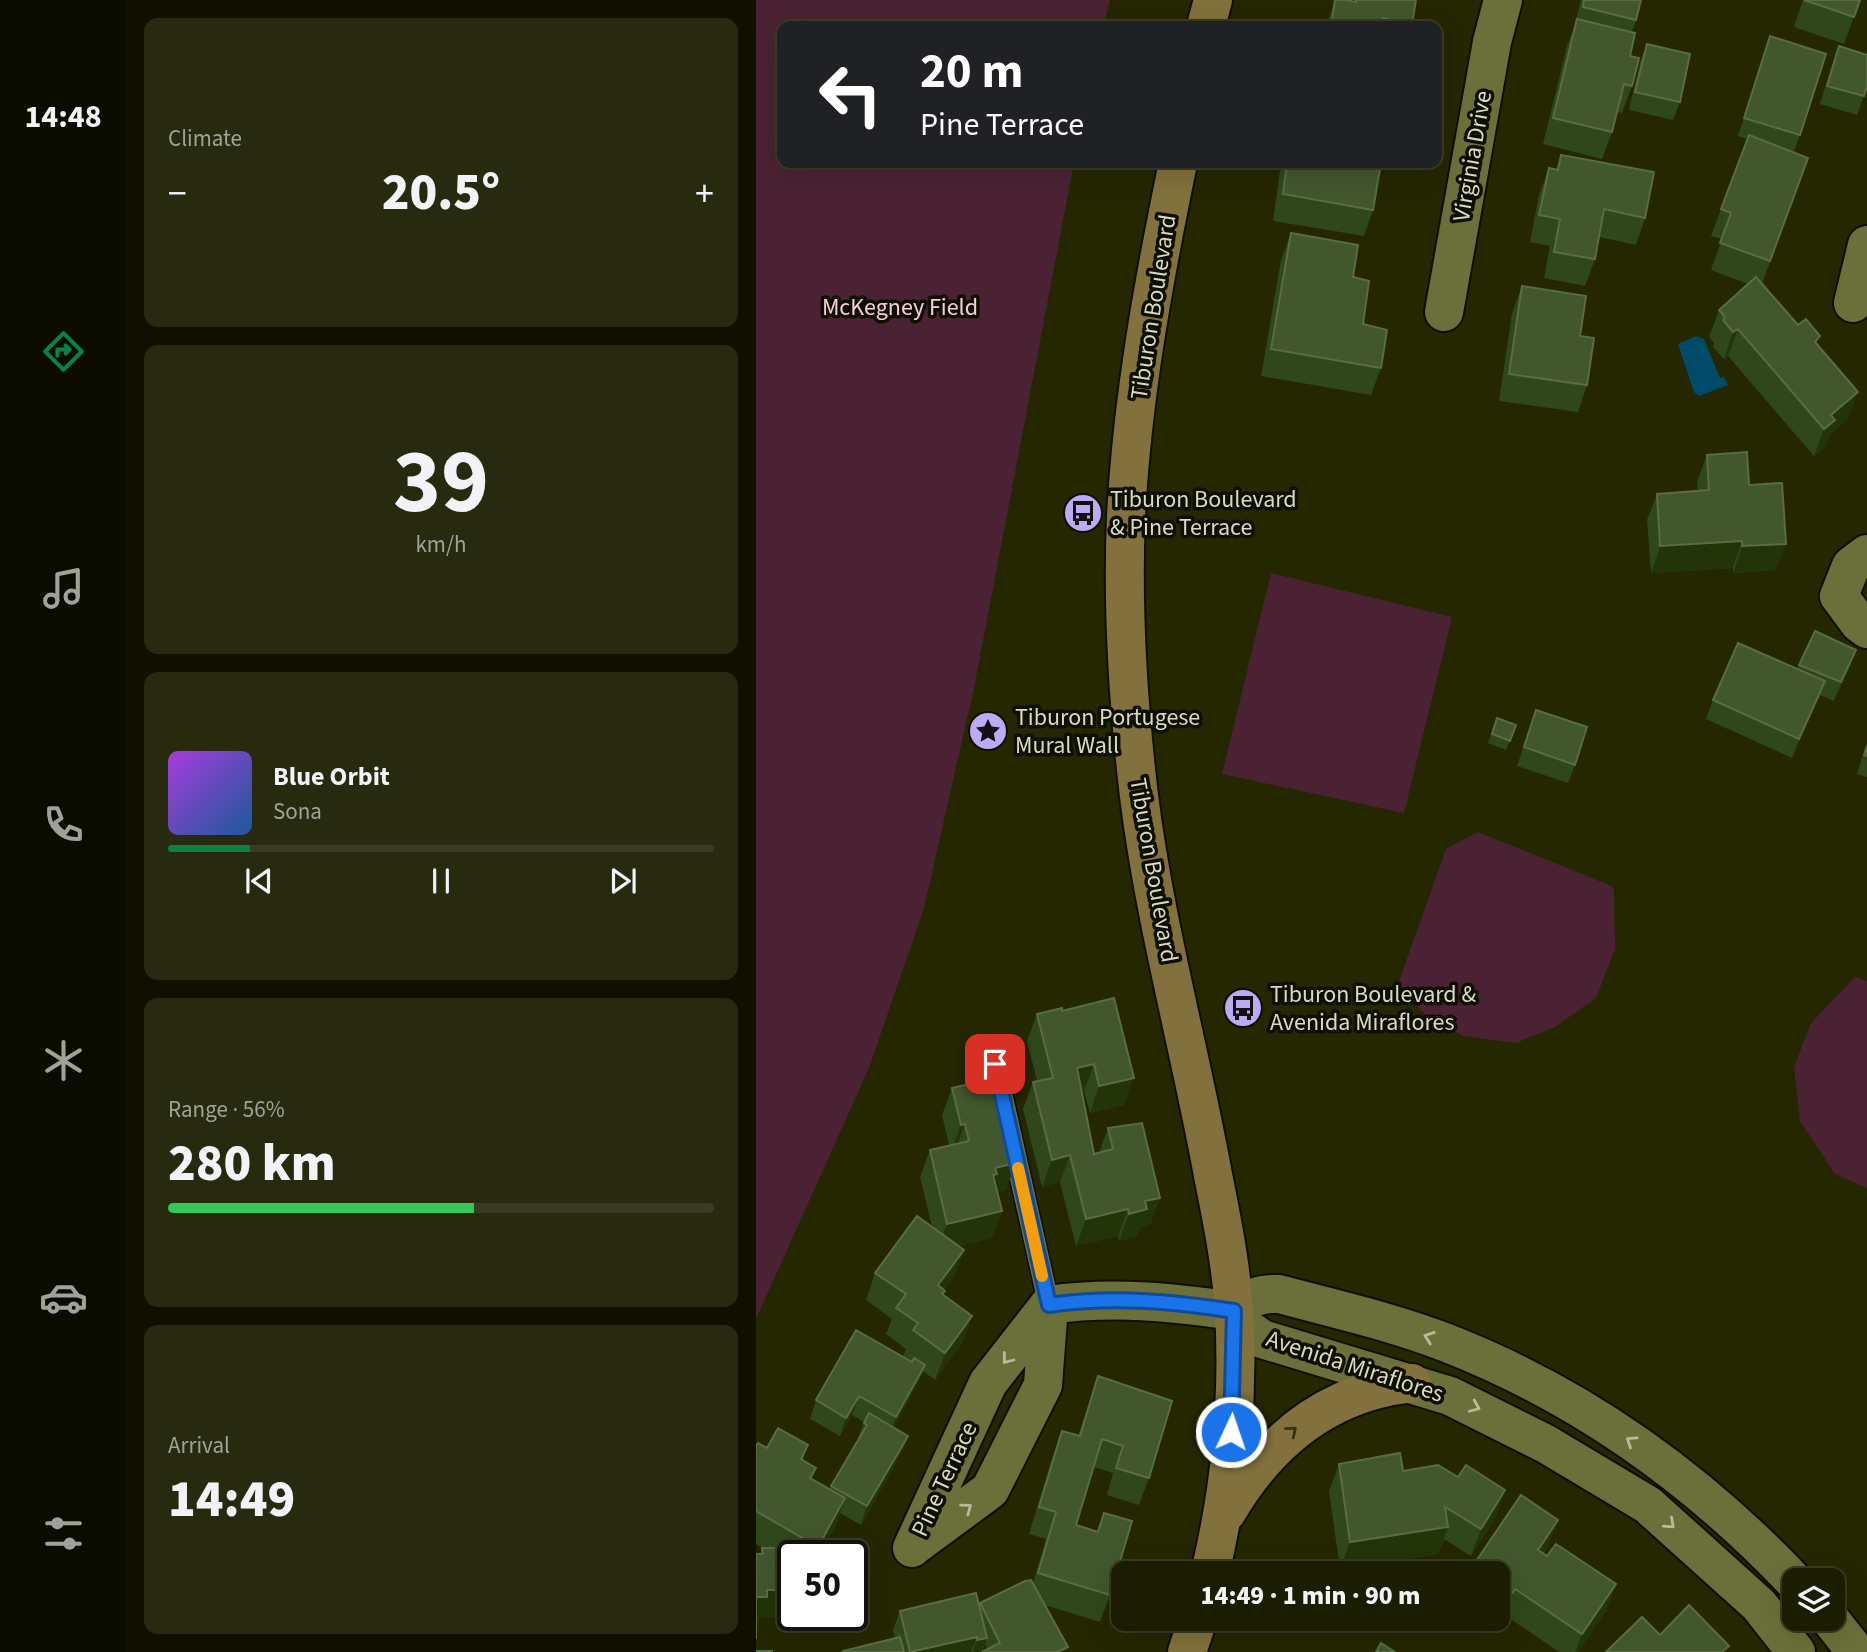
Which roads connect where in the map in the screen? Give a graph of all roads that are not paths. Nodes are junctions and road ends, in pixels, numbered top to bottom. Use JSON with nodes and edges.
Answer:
{"nodes":[{"id":1,"x":1213,"y":0,"type":"edge"},
{"id":2,"x":1503,"y":0,"type":"edge"},
{"id":3,"x":1207,"y":21,"type":"edge"},
{"id":4,"x":1177,"y":168,"type":"edge"},
{"id":5,"x":1867,"y":245,"type":"edge"},
{"id":6,"x":1853,"y":303,"type":"dead end"},
{"id":7,"x":1444,"y":312,"type":"dead end"},
{"id":8,"x":1867,"y":554,"type":"edge"},
{"id":9,"x":1867,"y":629,"type":"edge"},
{"id":10,"x":995,"y":1064,"type":"dead end"},
{"id":11,"x":1049,"y":1305,"type":"junction"},
{"id":12,"x":1234,"y":1311,"type":"junction"},
{"id":13,"x":1412,"y":1383,"type":"junction"},
{"id":14,"x":1221,"y":1523,"type":"junction"},
{"id":15,"x":1213,"y":1561,"type":"edge"},
{"id":16,"x":1782,"y":1569,"type":"edge"},
{"id":17,"x":1194,"y":1631,"type":"edge"},
{"id":18,"x":1839,"y":1631,"type":"edge"},
{"id":19,"x":1186,"y":1652,"type":"edge"},
{"id":20,"x":1796,"y":1652,"type":"edge"},
{"id":21,"x":1856,"y":1652,"type":"edge"}],
"edges":[{"from":1,"to":3,"type":"main road"},
{"from":2,"to":7,"type":"street","name":"Virginia Drive"},
{"from":4,"to":12,"type":"main road","name":"Tiburon Boulevard"},
{"from":5,"to":6,"type":"street"},
{"from":8,"to":9,"type":"street"},
{"from":10,"to":11,"type":"lane"},
{"from":11,"to":11,"type":"street","name":"Pine Terrace","one_way":true},
{"from":11,"to":12,"type":"street"},
{"from":12,"to":13,"type":"street","name":"Avenida Miraflores"},
{"from":12,"to":14,"type":"main road","name":"Tiburon Boulevard"},
{"from":16,"to":12,"type":"street","name":"Avenida Miraflores","one_way":true},
{"from":14,"to":13,"type":"main road","one_way":true},
{"from":13,"to":20,"type":"street","name":"Avenida Miraflores","one_way":true},
{"from":14,"to":15,"type":"main road","name":"Tiburon Boulevard"},
{"from":17,"to":19,"type":"main road"},
{"from":18,"to":21,"type":"street"}]}
